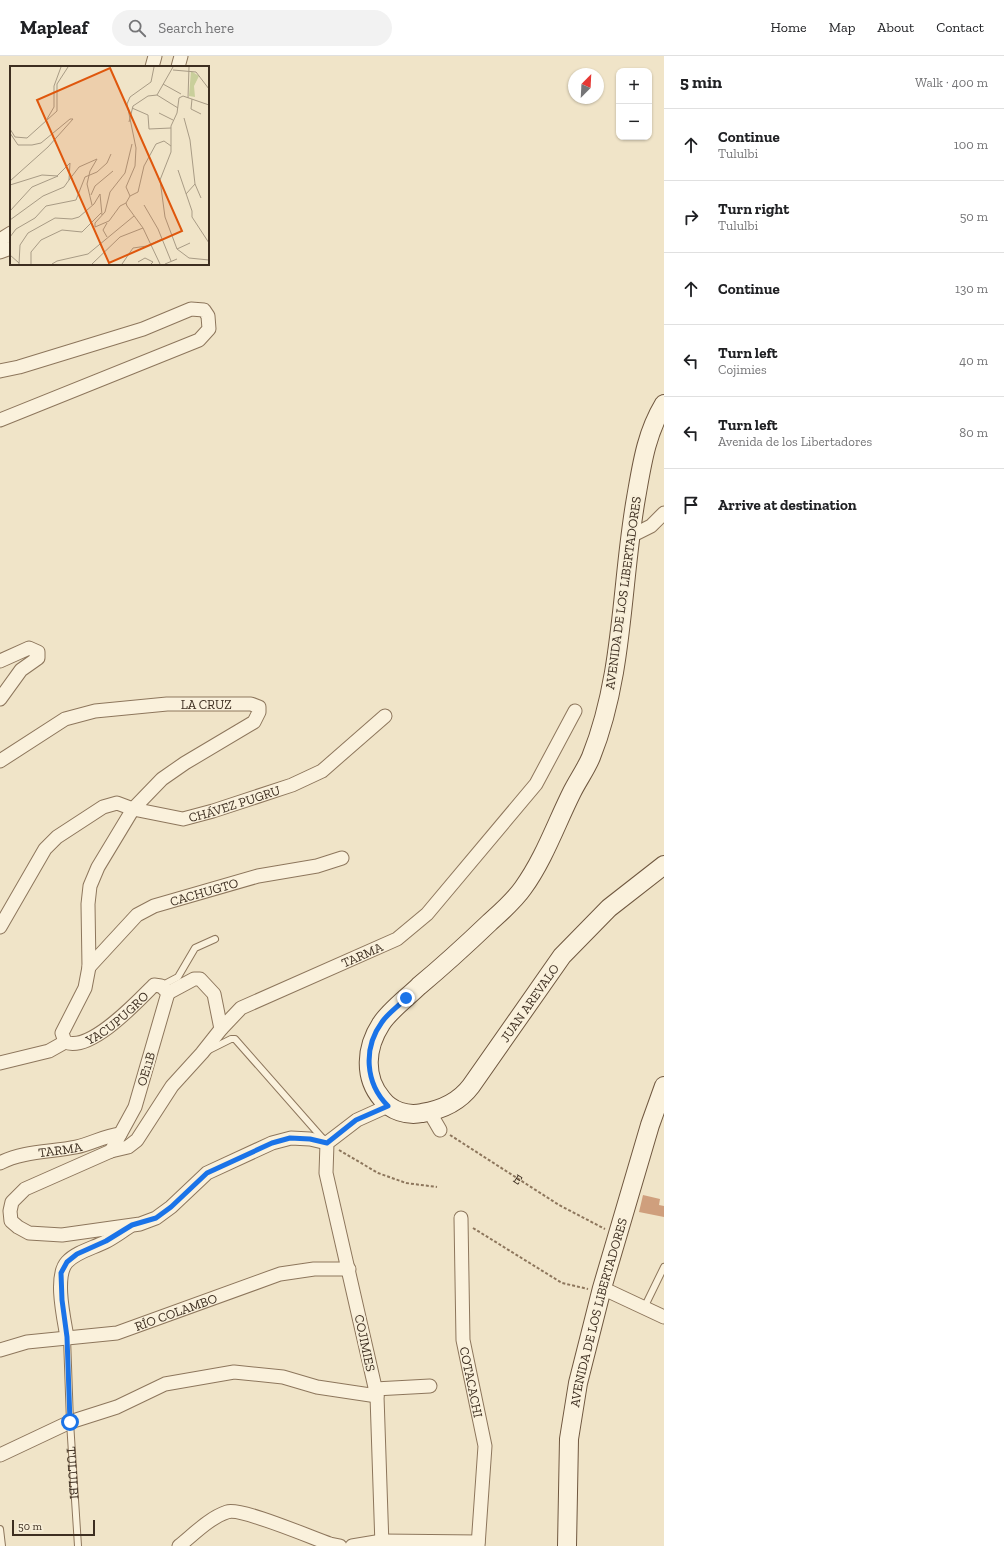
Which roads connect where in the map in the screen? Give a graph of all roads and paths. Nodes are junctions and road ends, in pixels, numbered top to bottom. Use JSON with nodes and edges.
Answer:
{"nodes":[{"id":1,"x":155,"y":56,"type":"edge"},
{"id":2,"x":181,"y":56,"type":"edge"},
{"id":3,"x":152,"y":66,"type":"edge"},
{"id":4,"x":178,"y":66,"type":"edge"},
{"id":5,"x":10,"y":234,"type":"edge"},
{"id":6,"x":0,"y":240,"type":"edge"},
{"id":7,"x":10,"y":248,"type":"edge"},
{"id":8,"x":0,"y":252,"type":"edge"},
{"id":9,"x":0,"y":371,"type":"edge"},
{"id":10,"x":664,"y":404,"type":"edge"},
{"id":11,"x":0,"y":420,"type":"edge"},
{"id":12,"x":664,"y":513,"type":"edge"},
{"id":13,"x":629,"y":537,"type":"junction"},
{"id":14,"x":0,"y":661,"type":"edge"},
{"id":15,"x":0,"y":699,"type":"edge"},
{"id":16,"x":575,"y":711,"type":"dead end"},
{"id":17,"x":385,"y":716,"type":"dead end"},
{"id":18,"x":0,"y":761,"type":"edge"},
{"id":19,"x":133,"y":809,"type":"junction"},
{"id":20,"x":342,"y":858,"type":"dead end"},
{"id":21,"x":664,"y":865,"type":"edge"},
{"id":22,"x":0,"y":927,"type":"edge"},
{"id":23,"x":215,"y":939,"type":"dead end"},
{"id":24,"x":89,"y":967,"type":"junction"},
{"id":25,"x":165,"y":989,"type":"junction"},
{"id":26,"x":221,"y":1029,"type":"junction"},
{"id":27,"x":65,"y":1042,"type":"junction"},
{"id":28,"x":202,"y":1053,"type":"junction"},
{"id":29,"x":0,"y":1063,"type":"edge"},
{"id":30,"x":664,"y":1086,"type":"edge"},
{"id":31,"x":388,"y":1106,"type":"junction"},
{"id":32,"x":430,"y":1112,"type":"junction"},
{"id":33,"x":440,"y":1130,"type":"joint"},
{"id":34,"x":120,"y":1134,"type":"junction"},
{"id":35,"x":327,"y":1143,"type":"junction"},
{"id":36,"x":111,"y":1151,"type":"junction"},
{"id":37,"x":0,"y":1163,"type":"edge"},
{"id":38,"x":437,"y":1187,"type":"dead end"},
{"id":39,"x":466,"y":1222,"type":"joint"},
{"id":40,"x":132,"y":1225,"type":"junction"},
{"id":41,"x":617,"y":1235,"type":"junction"},
{"id":42,"x":664,"y":1266,"type":"edge"},
{"id":43,"x":349,"y":1269,"type":"junction"},
{"id":44,"x":602,"y":1288,"type":"junction"},
{"id":45,"x":644,"y":1308,"type":"junction"},
{"id":46,"x":664,"y":1317,"type":"edge"},
{"id":47,"x":67,"y":1337,"type":"junction"},
{"id":48,"x":0,"y":1350,"type":"edge"},
{"id":49,"x":430,"y":1386,"type":"dead end"},
{"id":50,"x":376,"y":1392,"type":"junction"},
{"id":51,"x":70,"y":1422,"type":"junction"},
{"id":52,"x":0,"y":1455,"type":"edge"},
{"id":53,"x":0,"y":1529,"type":"edge"},
{"id":54,"x":382,"y":1543,"type":"edge"},
{"id":55,"x":478,"y":1544,"type":"edge"},
{"id":56,"x":2,"y":1546,"type":"edge"},
{"id":57,"x":78,"y":1546,"type":"edge"},
{"id":58,"x":179,"y":1546,"type":"edge"},
{"id":59,"x":340,"y":1546,"type":"edge"},
{"id":60,"x":352,"y":1546,"type":"edge"},
{"id":61,"x":568,"y":1546,"type":"edge"}],
"edges":[{"from":1,"to":3,"type":"street"},
{"from":2,"to":4,"type":"street"},
{"from":5,"to":6,"type":"street"},
{"from":7,"to":8,"type":"street"},
{"from":9,"to":11,"type":"street"},
{"from":10,"to":13,"type":"street","name":"AVENIDA DE LOS LIBERTADORES"},
{"from":12,"to":13,"type":"street"},
{"from":13,"to":31,"type":"street","name":"AVENIDA DE LOS LIBERTADORES"},
{"from":14,"to":15,"type":"street"},
{"from":16,"to":26,"type":"street","name":"TARMA"},
{"from":17,"to":19,"type":"street","name":"CHÁVEZ PUGRU"},
{"from":18,"to":19,"type":"street","name":"LA CRUZ"},
{"from":19,"to":22,"type":"street","name":"CHÁVEZ PUGRU"},
{"from":19,"to":24,"type":"street"},
{"from":20,"to":24,"type":"street","name":"CACHUGTO"},
{"from":21,"to":32,"type":"street","name":"JUAN AREVALO"},
{"from":23,"to":25,"type":"lane"},
{"from":24,"to":27,"type":"street"},
{"from":25,"to":26,"type":"street","name":"YACUPUGRO"},
{"from":25,"to":27,"type":"street","name":"YACUPUGRO"},
{"from":25,"to":34,"type":"street","name":"OE11B"},
{"from":26,"to":28,"type":"street","name":"TARMA"},
{"from":27,"to":29,"type":"street","name":"YACUPUGRO"},
{"from":28,"to":35,"type":"lane"},
{"from":28,"to":36,"type":"street","name":"TARMA"},
{"from":30,"to":41,"type":"street","name":"AVENIDA DE LOS LIBERTADORES"},
{"from":31,"to":32,"type":"street","name":"JUAN AREVALO"},
{"from":31,"to":35,"type":"street"},
{"from":32,"to":33,"type":"street"},
{"from":33,"to":41,"type":"path","name":"E"},
{"from":34,"to":36,"type":"street","name":"OE11B"},
{"from":34,"to":37,"type":"street","name":"TARMA"},
{"from":35,"to":38,"type":"path"},
{"from":35,"to":40,"type":"street"},
{"from":35,"to":43,"type":"street","name":"COJIMIES"},
{"from":36,"to":40,"type":"street","name":"TARMA"},
{"from":39,"to":44,"type":"path"},
{"from":39,"to":55,"type":"street","name":"COTACACHI"},
{"from":40,"to":47,"type":"street","name":"TULULBI"},
{"from":41,"to":44,"type":"street","name":"AVENIDA DE LOS LIBERTADORES"},
{"from":42,"to":45,"type":"lane"},
{"from":43,"to":47,"type":"street","name":"RÍO COLAMBO"},
{"from":43,"to":50,"type":"street","name":"COJIMIES"},
{"from":44,"to":45,"type":"street"},
{"from":44,"to":61,"type":"street","name":"AVENIDA DE LOS LIBERTADORES"},
{"from":45,"to":46,"type":"street"},
{"from":47,"to":48,"type":"street","name":"RÍO COLAMBO"},
{"from":47,"to":51,"type":"lane","name":"TULULBI"},
{"from":49,"to":50,"type":"street"},
{"from":50,"to":51,"type":"street"},
{"from":50,"to":54,"type":"street","name":"COJIMIES"},
{"from":51,"to":52,"type":"street"},
{"from":51,"to":57,"type":"lane","name":"TULULBI"},
{"from":53,"to":56,"type":"lane"},
{"from":54,"to":55,"type":"street"},
{"from":54,"to":60,"type":"street"},
{"from":58,"to":59,"type":"street"}]}
